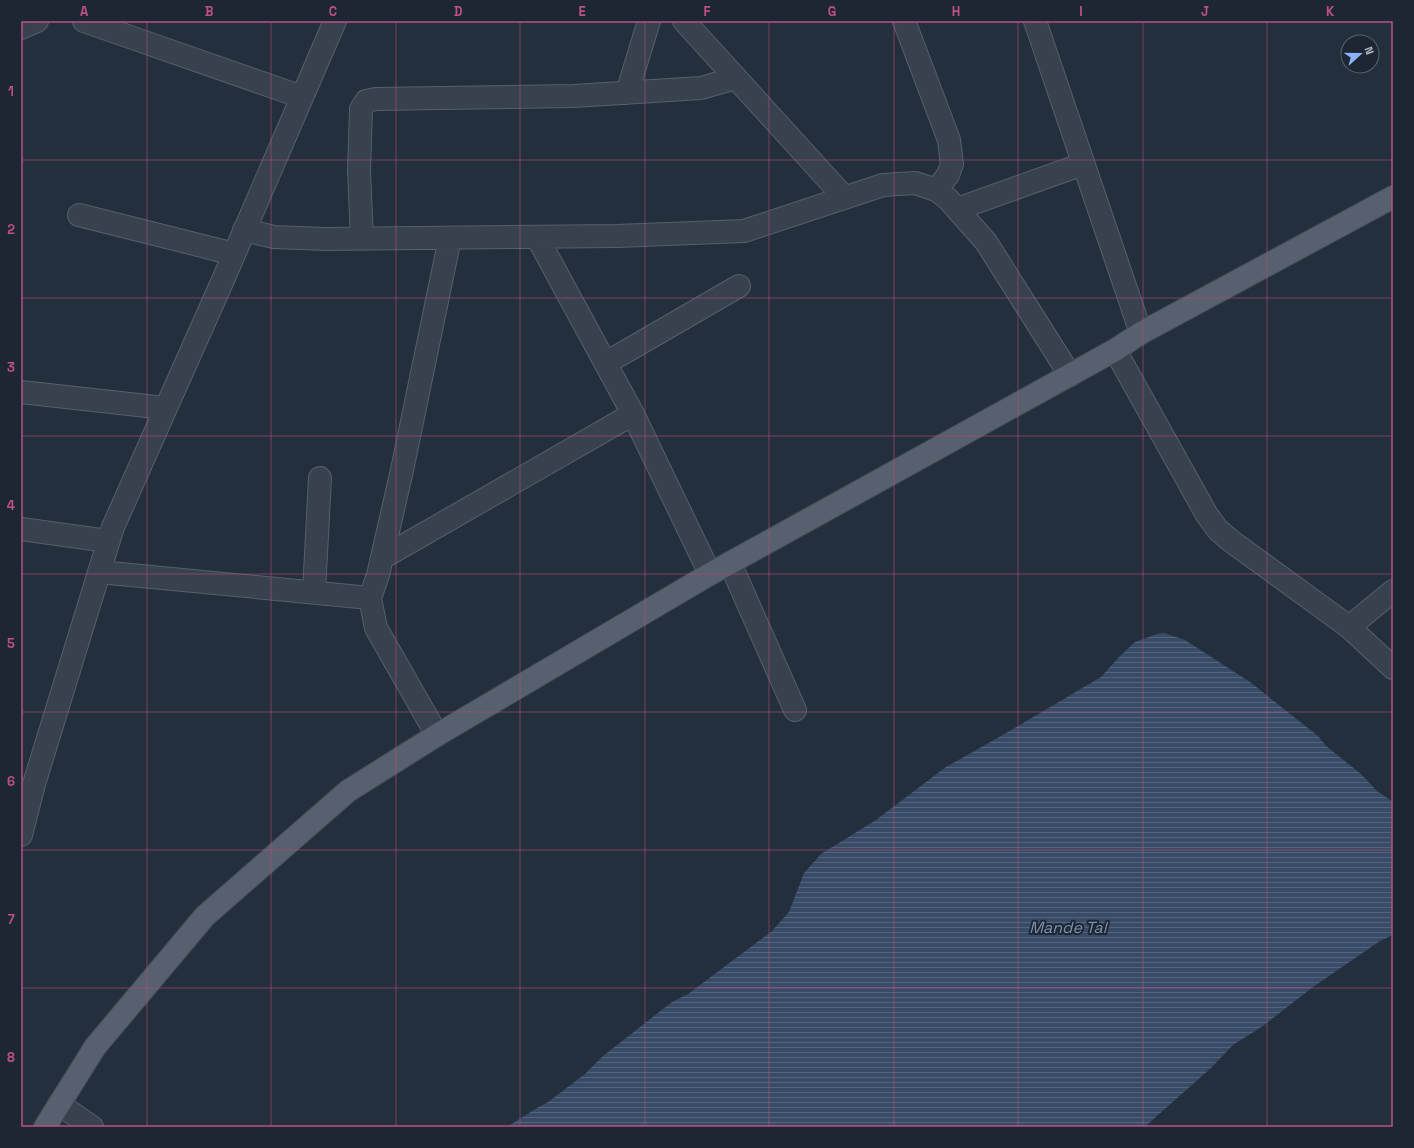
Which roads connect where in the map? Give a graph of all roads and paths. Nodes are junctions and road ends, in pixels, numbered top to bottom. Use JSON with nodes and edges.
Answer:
{"nodes":[{"id":1,"x":37,"y":21,"type":"edge"},
{"id":2,"x":84,"y":21,"type":"edge"},
{"id":3,"x":335,"y":21,"type":"edge"},
{"id":4,"x":649,"y":21,"type":"edge"},
{"id":5,"x":684,"y":21,"type":"edge"},
{"id":6,"x":904,"y":21,"type":"edge"},
{"id":7,"x":1034,"y":21,"type":"edge"},
{"id":8,"x":21,"y":28,"type":"edge"},
{"id":9,"x":736,"y":78,"type":"junction"},
{"id":10,"x":627,"y":93,"type":"junction"},
{"id":11,"x":302,"y":97,"type":"junction"},
{"id":12,"x":1084,"y":164,"type":"junction"},
{"id":13,"x":936,"y":190,"type":"junction"},
{"id":14,"x":1393,"y":197,"type":"edge"},
{"id":15,"x":845,"y":198,"type":"junction"},
{"id":16,"x":957,"y":209,"type":"junction"},
{"id":17,"x":79,"y":215,"type":"dead end"},
{"id":18,"x":244,"y":230,"type":"junction"},
{"id":19,"x":537,"y":237,"type":"junction"},
{"id":20,"x":450,"y":238,"type":"junction"},
{"id":21,"x":362,"y":239,"type":"junction"},
{"id":22,"x":234,"y":254,"type":"junction"},
{"id":23,"x":739,"y":286,"type":"dead end"},
{"id":24,"x":1141,"y":333,"type":"junction"},
{"id":25,"x":1115,"y":350,"type":"junction"},
{"id":26,"x":606,"y":363,"type":"junction"},
{"id":27,"x":1070,"y":375,"type":"junction"},
{"id":28,"x":21,"y":392,"type":"edge"},
{"id":29,"x":166,"y":408,"type":"junction"},
{"id":30,"x":633,"y":414,"type":"junction"},
{"id":31,"x":320,"y":478,"type":"dead end"},
{"id":32,"x":21,"y":529,"type":"edge"},
{"id":33,"x":108,"y":541,"type":"junction"},
{"id":34,"x":382,"y":558,"type":"junction"},
{"id":35,"x":730,"y":563,"type":"junction"},
{"id":36,"x":99,"y":572,"type":"junction"},
{"id":37,"x":710,"y":574,"type":"junction"},
{"id":38,"x":1393,"y":591,"type":"edge"},
{"id":39,"x":314,"y":592,"type":"junction"},
{"id":40,"x":370,"y":598,"type":"junction"},
{"id":41,"x":1349,"y":627,"type":"junction"},
{"id":42,"x":1393,"y":668,"type":"edge"},
{"id":43,"x":795,"y":710,"type":"dead end"},
{"id":44,"x":437,"y":736,"type":"junction"},
{"id":45,"x":21,"y":835,"type":"edge"},
{"id":46,"x":59,"y":1104,"type":"junction"},
{"id":47,"x":45,"y":1127,"type":"edge"},
{"id":48,"x":92,"y":1127,"type":"edge"}],
"edges":[{"from":1,"to":8,"type":"street"},
{"from":2,"to":11,"type":"street"},
{"from":3,"to":11,"type":"street"},
{"from":4,"to":10,"type":"street"},
{"from":5,"to":9,"type":"street"},
{"from":6,"to":13,"type":"street"},
{"from":7,"to":12,"type":"street"},
{"from":9,"to":10,"type":"street"},
{"from":9,"to":15,"type":"street"},
{"from":10,"to":21,"type":"street"},
{"from":11,"to":18,"type":"street"},
{"from":12,"to":16,"type":"street"},
{"from":12,"to":24,"type":"street"},
{"from":13,"to":15,"type":"street"},
{"from":13,"to":16,"type":"street"},
{"from":14,"to":24,"type":"main road"},
{"from":15,"to":19,"type":"street"},
{"from":16,"to":27,"type":"street"},
{"from":17,"to":22,"type":"street"},
{"from":18,"to":21,"type":"street"},
{"from":18,"to":22,"type":"street"},
{"from":19,"to":20,"type":"street"},
{"from":19,"to":26,"type":"street"},
{"from":20,"to":21,"type":"street"},
{"from":20,"to":34,"type":"street"},
{"from":22,"to":29,"type":"street"},
{"from":23,"to":26,"type":"street"},
{"from":24,"to":25,"type":"main road"},
{"from":25,"to":27,"type":"main road"},
{"from":25,"to":41,"type":"street"},
{"from":26,"to":30,"type":"street"},
{"from":27,"to":35,"type":"main road"},
{"from":28,"to":29,"type":"street"},
{"from":29,"to":33,"type":"street"},
{"from":30,"to":34,"type":"street"},
{"from":30,"to":37,"type":"street"},
{"from":31,"to":39,"type":"street"},
{"from":32,"to":33,"type":"street"},
{"from":33,"to":36,"type":"street"},
{"from":34,"to":40,"type":"street"},
{"from":35,"to":37,"type":"main road"},
{"from":35,"to":43,"type":"street"},
{"from":36,"to":39,"type":"street"},
{"from":36,"to":45,"type":"street"},
{"from":37,"to":44,"type":"main road"},
{"from":38,"to":41,"type":"street"},
{"from":39,"to":40,"type":"street"},
{"from":40,"to":44,"type":"street"},
{"from":41,"to":42,"type":"street"},
{"from":44,"to":46,"type":"main road"},
{"from":46,"to":47,"type":"main road"},
{"from":46,"to":48,"type":"street"}]}
